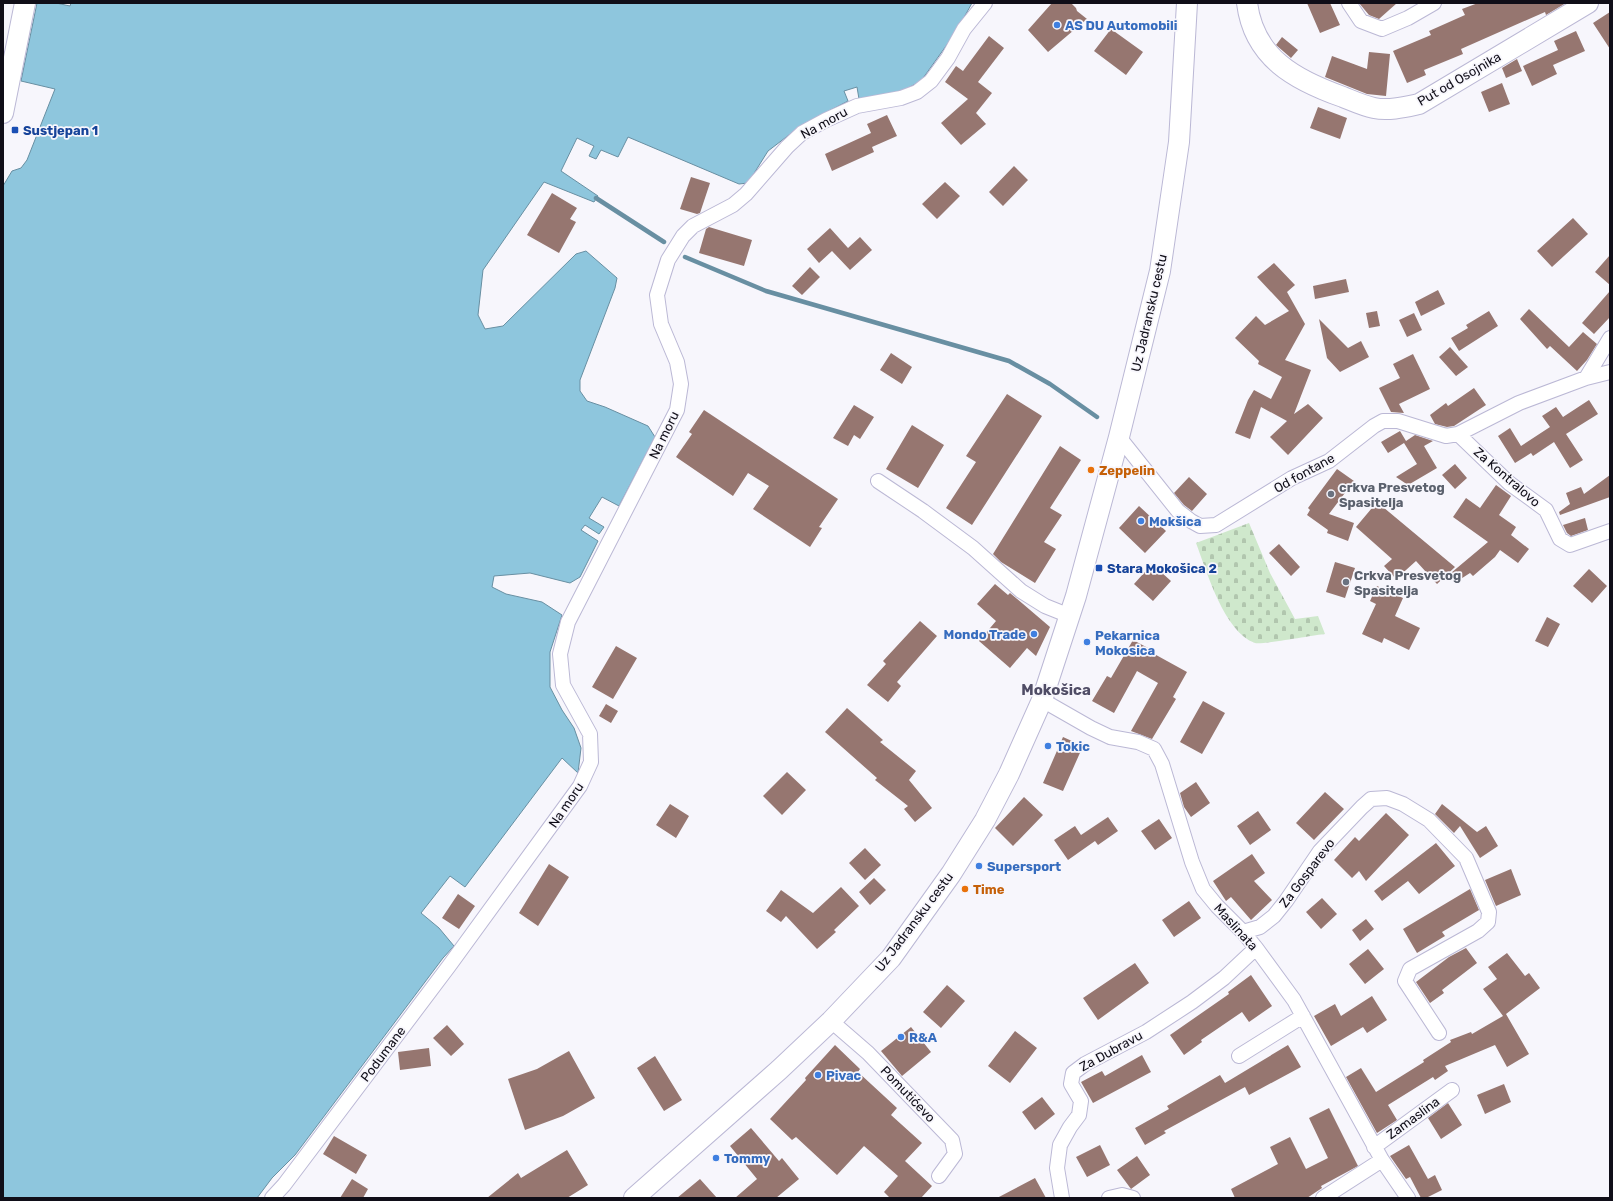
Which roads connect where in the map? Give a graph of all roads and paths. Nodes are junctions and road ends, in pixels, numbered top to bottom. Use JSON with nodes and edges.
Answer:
{"nodes":[{"id":1,"x":25,"y":3,"type":"edge"},
{"id":2,"x":985,"y":3,"type":"edge"},
{"id":3,"x":1187,"y":3,"type":"edge"},
{"id":4,"x":1247,"y":3,"type":"edge"},
{"id":5,"x":1349,"y":3,"type":"edge"},
{"id":6,"x":1434,"y":3,"type":"edge"},
{"id":7,"x":1588,"y":3,"type":"edge"},
{"id":8,"x":3,"y":112,"type":"edge"},
{"id":9,"x":1610,"y":338,"type":"edge"},
{"id":10,"x":1610,"y":372,"type":"edge"},
{"id":11,"x":1586,"y":378,"type":"junction"},
{"id":12,"x":1458,"y":434,"type":"junction"},
{"id":13,"x":1119,"y":437,"type":"junction"},
{"id":14,"x":878,"y":481,"type":"dead end"},
{"id":15,"x":1610,"y":531,"type":"edge"},
{"id":16,"x":1070,"y":616,"type":"junction"},
{"id":17,"x":1042,"y":700,"type":"junction"},
{"id":18,"x":491,"y":908,"type":"joint"},
{"id":19,"x":1243,"y":932,"type":"junction"},
{"id":20,"x":1256,"y":948,"type":"junction"},
{"id":21,"x":1303,"y":1016,"type":"junction"},
{"id":22,"x":831,"y":1021,"type":"junction"},
{"id":23,"x":1439,"y":1033,"type":"dead end"},
{"id":24,"x":1239,"y":1056,"type":"dead end"},
{"id":25,"x":1452,"y":1090,"type":"dead end"},
{"id":26,"x":1374,"y":1147,"type":"junction"},
{"id":27,"x":1382,"y":1160,"type":"junction"},
{"id":28,"x":939,"y":1176,"type":"dead end"},
{"id":29,"x":1329,"y":1196,"type":"edge"},
{"id":30,"x":272,"y":1198,"type":"edge"},
{"id":31,"x":634,"y":1198,"type":"edge"},
{"id":32,"x":1062,"y":1198,"type":"edge"},
{"id":33,"x":1110,"y":1198,"type":"edge"},
{"id":34,"x":1133,"y":1198,"type":"edge"},
{"id":35,"x":1408,"y":1198,"type":"edge"}],
"edges":[{"from":1,"to":8,"type":"main road"},
{"from":2,"to":18,"type":"street","name":"Na moru"},
{"from":3,"to":13,"type":"main road","name":"Uz Jadransku cestu"},
{"from":4,"to":7,"type":"main road","name":"Put od Osojnika"},
{"from":5,"to":6,"type":"street"},
{"from":9,"to":11,"type":"street"},
{"from":10,"to":11,"type":"street","name":"Od fontane"},
{"from":11,"to":12,"type":"street","name":"Od fontane"},
{"from":12,"to":13,"type":"street","name":"Od fontane"},
{"from":12,"to":15,"type":"street","name":"Za Kontralovo"},
{"from":13,"to":16,"type":"main road","name":"Uz Jadransku cestu"},
{"from":14,"to":16,"type":"street"},
{"from":16,"to":17,"type":"main road","name":"Uz Jadransku cestu"},
{"from":17,"to":19,"type":"street","name":"Maslinata"},
{"from":17,"to":22,"type":"main road","name":"Uz Jadransku cestu"},
{"from":18,"to":30,"type":"street","name":"Podumane"},
{"from":19,"to":20,"type":"street","name":"Maslinata"},
{"from":19,"to":23,"type":"street","name":"Za Gosparevo"},
{"from":20,"to":21,"type":"street","name":"Maslinata"},
{"from":20,"to":32,"type":"street","name":"Za Dubravu"},
{"from":21,"to":24,"type":"street"},
{"from":21,"to":26,"type":"street","name":"Maslinata"},
{"from":22,"to":28,"type":"street","name":"Pomutićevo"},
{"from":22,"to":31,"type":"main road","name":"Uz Jadransku cestu"},
{"from":25,"to":26,"type":"street","name":"Zamaslina"},
{"from":26,"to":27,"type":"street","name":"Maslinata"},
{"from":27,"to":29,"type":"street"},
{"from":27,"to":35,"type":"street","name":"Maslinata"},
{"from":33,"to":34,"type":"street"}]}
